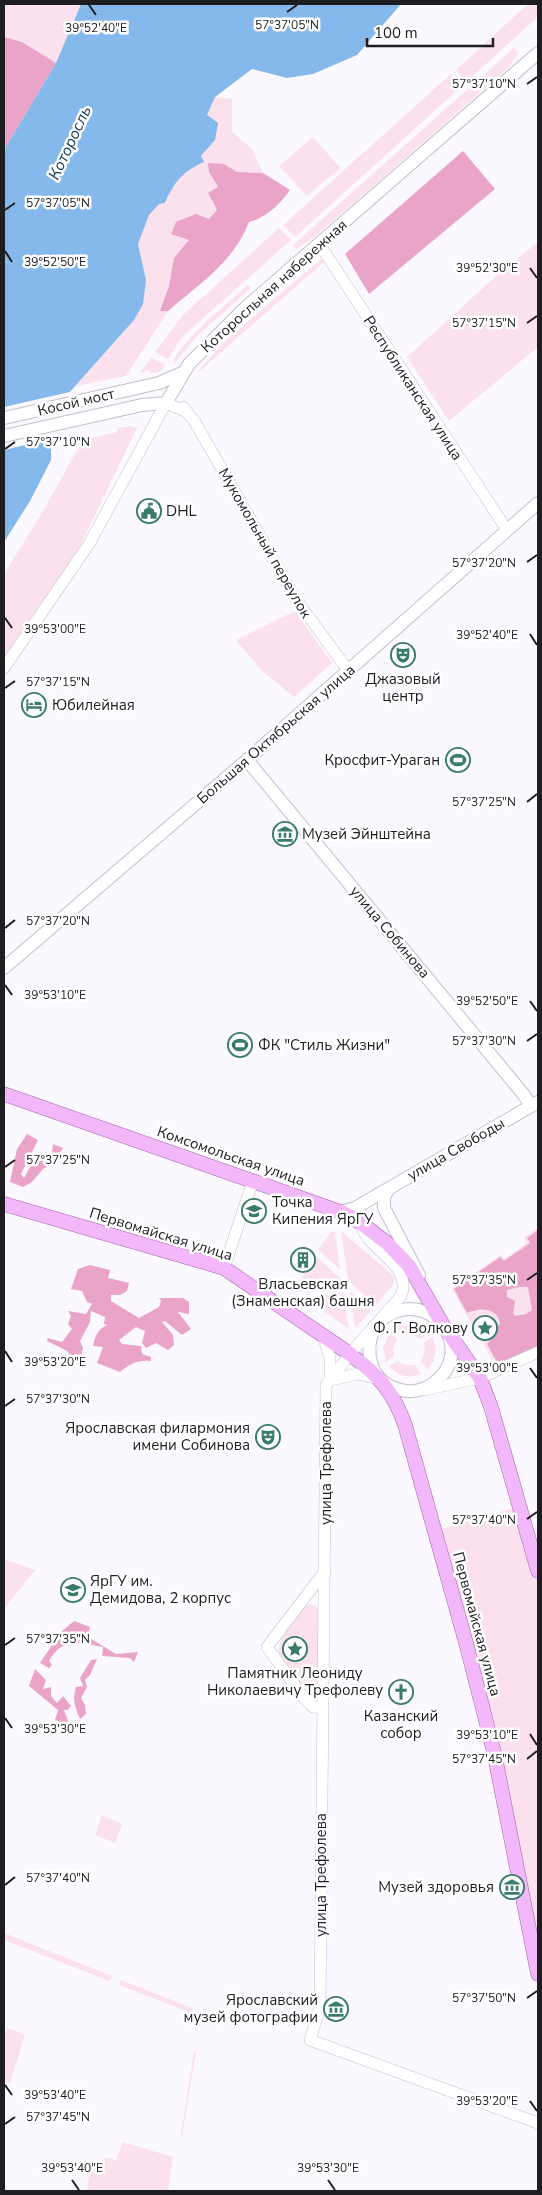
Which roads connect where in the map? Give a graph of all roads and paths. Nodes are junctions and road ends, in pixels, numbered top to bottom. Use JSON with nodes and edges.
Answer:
{"nodes":[{"id":1,"x":538,"y":53,"type":"edge"},
{"id":2,"x":320,"y":245,"type":"junction"},
{"id":3,"x":182,"y":373,"type":"junction"},
{"id":4,"x":154,"y":384,"type":"junction"},
{"id":5,"x":168,"y":397,"type":"junction"},
{"id":6,"x":4,"y":418,"type":"edge"},
{"id":7,"x":4,"y":436,"type":"edge"},
{"id":8,"x":538,"y":503,"type":"edge"},
{"id":9,"x":507,"y":530,"type":"junction"},
{"id":10,"x":4,"y":668,"type":"edge"},
{"id":11,"x":348,"y":670,"type":"junction"},
{"id":12,"x":247,"y":760,"type":"junction"},
{"id":13,"x":6,"y":965,"type":"edge"},
{"id":14,"x":4,"y":1094,"type":"edge"},
{"id":15,"x":535,"y":1104,"type":"edge"},
{"id":16,"x":253,"y":1181,"type":"junction"},
{"id":17,"x":389,"y":1188,"type":"junction"},
{"id":18,"x":375,"y":1197,"type":"junction"},
{"id":19,"x":4,"y":1204,"type":"edge"},
{"id":20,"x":341,"y":1212,"type":"junction"},
{"id":21,"x":361,"y":1223,"type":"junction"},
{"id":22,"x":224,"y":1268,"type":"junction"},
{"id":23,"x":422,"y":1287,"type":"junction"},
{"id":24,"x":378,"y":1323,"type":"junction"},
{"id":25,"x":443,"y":1325,"type":"junction"},
{"id":26,"x":323,"y":1336,"type":"junction"},
{"id":27,"x":538,"y":1352,"type":"edge"},
{"id":28,"x":350,"y":1354,"type":"junction"},
{"id":29,"x":480,"y":1378,"type":"junction"},
{"id":30,"x":381,"y":1380,"type":"junction"},
{"id":31,"x":328,"y":1382,"type":"junction"},
{"id":32,"x":414,"y":1391,"type":"junction"},
{"id":33,"x":325,"y":1571,"type":"junction"},
{"id":34,"x":538,"y":1571,"type":"edge"},
{"id":35,"x":300,"y":1604,"type":"junction"},
{"id":36,"x":325,"y":1611,"type":"junction"},
{"id":37,"x":323,"y":1708,"type":"junction"},
{"id":38,"x":538,"y":1974,"type":"edge"},
{"id":39,"x":512,"y":2112,"type":"junction"},
{"id":40,"x":538,"y":2116,"type":"edge"},
{"id":41,"x":538,"y":2123,"type":"edge"}],
"edges":[{"from":1,"to":2,"type":"main road","name":"Которосльная набережная"},
{"from":2,"to":3,"type":"main road","name":"Которосльная набережная"},
{"from":2,"to":9,"type":"street","name":"Республиканская улица"},
{"from":3,"to":4,"type":"main road","name":"Косой мост"},
{"from":3,"to":5,"type":"main road","name":"Которосльная набережная"},
{"from":4,"to":5,"type":"main road"},
{"from":4,"to":6,"type":"main road","name":"Косой мост"},
{"from":5,"to":7,"type":"main road","name":"Косой мост"},
{"from":5,"to":10,"type":"street","name":"Которосльная набережная"},
{"from":5,"to":11,"type":"street","name":"Мукомольный переулок"},
{"from":8,"to":9,"type":"main road","name":"Большая Октябрьская улица"},
{"from":9,"to":11,"type":"main road","name":"Большая Октябрьская улица"},
{"from":11,"to":12,"type":"main road","name":"Большая Октябрьская улица"},
{"from":12,"to":13,"type":"main road","name":"Большая Октябрьская улица"},
{"from":12,"to":15,"type":"main road","name":"улица Собинова"},
{"from":14,"to":16,"type":"main road","name":"Комсомольская улица"},
{"from":15,"to":17,"type":"main road","name":"улица Свободы"},
{"from":16,"to":20,"type":"main road","name":"Комсомольская улица"},
{"from":16,"to":22,"type":"street"},
{"from":17,"to":18,"type":"main road","name":"улица Свободы"},
{"from":17,"to":23,"type":"main road","name":"Комсомольская улица"},
{"from":18,"to":20,"type":"main road","name":"улица Свободы"},
{"from":18,"to":21,"type":"main road","name":"улица Свободы"},
{"from":19,"to":22,"type":"main road","name":"Первомайская улица"},
{"from":20,"to":21,"type":"main road","name":"Комсомольская улица"},
{"from":21,"to":23,"type":"main road","name":"Комсомольская улица"},
{"from":21,"to":24,"type":"street"},
{"from":22,"to":26,"type":"main road","name":"Первомайская улица"},
{"from":23,"to":25,"type":"main road","name":"Комсомольская улица"},
{"from":24,"to":25,"type":"main road"},
{"from":24,"to":28,"type":"street"},
{"from":24,"to":30,"type":"main road"},
{"from":25,"to":29,"type":"main road","name":"Комсомольская улица"},
{"from":25,"to":32,"type":"main road"},
{"from":26,"to":28,"type":"main road","name":"Первомайская улица"},
{"from":26,"to":31,"type":"street","name":"улица Трефолева"},
{"from":27,"to":29,"type":"street"},
{"from":28,"to":30,"type":"main road","name":"Первомайская улица"},
{"from":28,"to":31,"type":"street"},
{"from":29,"to":32,"type":"street"},
{"from":29,"to":34,"type":"main road","name":"Комсомольская улица"},
{"from":30,"to":31,"type":"street"},
{"from":30,"to":32,"type":"main road"},
{"from":30,"to":38,"type":"main road","name":"Первомайская улица"},
{"from":31,"to":33,"type":"street","name":"улица Трефолева"},
{"from":33,"to":35,"type":"street"},
{"from":33,"to":36,"type":"street","name":"улица Трефолева"},
{"from":35,"to":36,"type":"street"},
{"from":35,"to":37,"type":"street"},
{"from":36,"to":37,"type":"street","name":"улица Трефолева"},
{"from":37,"to":39,"type":"street","name":"улица Трефолева"},
{"from":39,"to":40,"type":"street"},
{"from":39,"to":41,"type":"street"}]}
